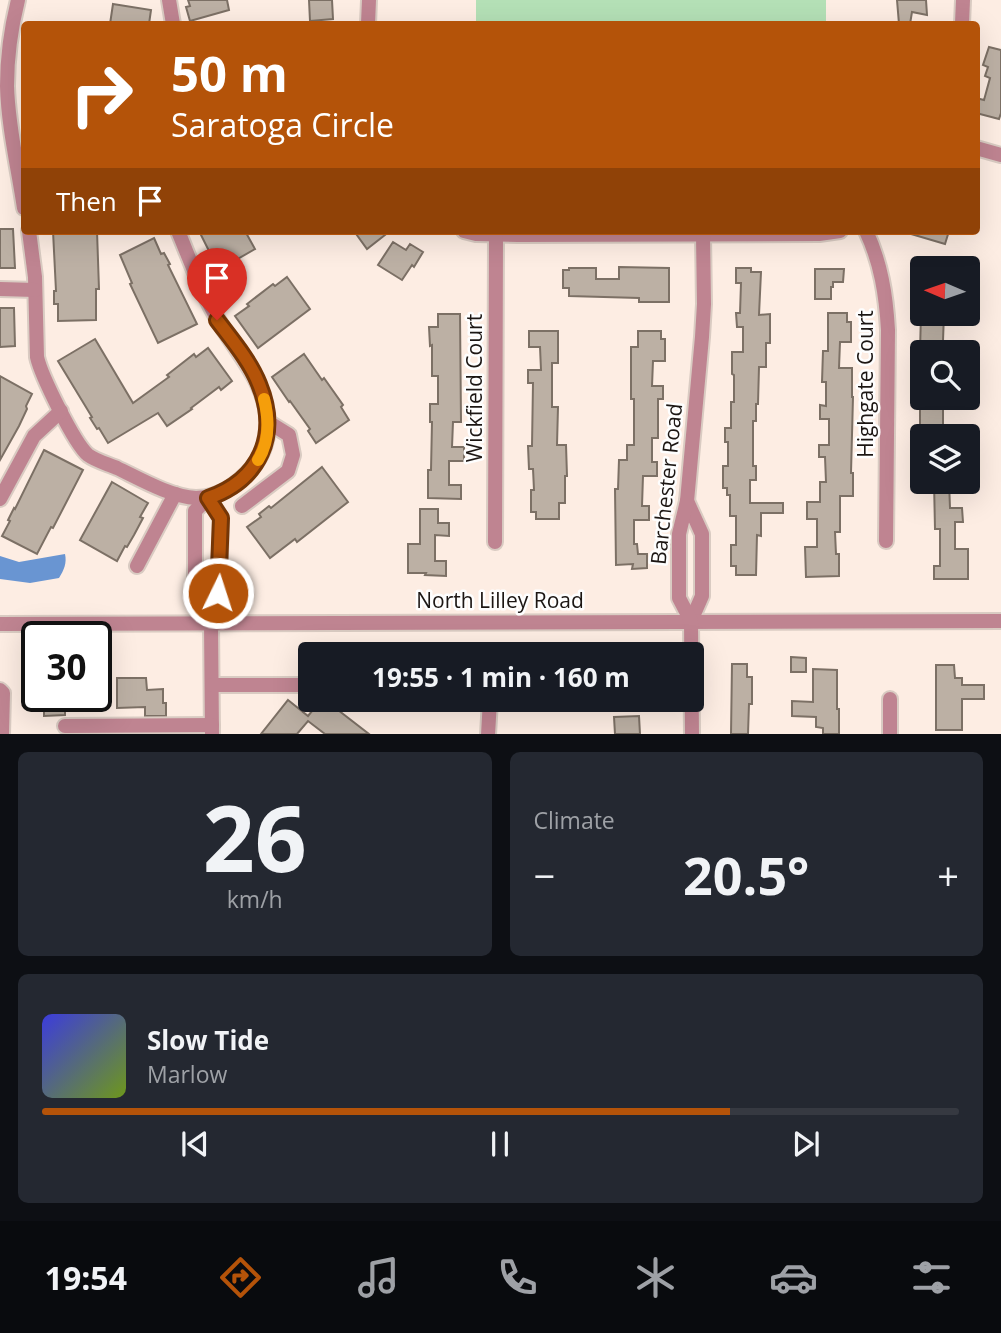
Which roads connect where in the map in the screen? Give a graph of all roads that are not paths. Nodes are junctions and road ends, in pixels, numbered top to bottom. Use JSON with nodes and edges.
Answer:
{"nodes":[{"id":1,"x":18,"y":0,"type":"edge"},
{"id":2,"x":169,"y":0,"type":"edge"},
{"id":3,"x":369,"y":0,"type":"edge"},
{"id":4,"x":963,"y":0,"type":"edge"},
{"id":5,"x":172,"y":21,"type":"edge"},
{"id":6,"x":368,"y":21,"type":"edge"},
{"id":7,"x":962,"y":21,"type":"edge"},
{"id":8,"x":980,"y":149,"type":"edge"},
{"id":9,"x":1001,"y":155,"type":"edge"},
{"id":10,"x":21,"y":189,"type":"edge"},
{"id":11,"x":30,"y":235,"type":"edge"},
{"id":12,"x":180,"y":235,"type":"edge"},
{"id":13,"x":496,"y":235,"type":"edge"},
{"id":14,"x":704,"y":235,"type":"edge"},
{"id":15,"x":868,"y":235,"type":"edge"},
{"id":16,"x":0,"y":289,"type":"edge"},
{"id":17,"x":35,"y":290,"type":"junction"},
{"id":18,"x":61,"y":411,"type":"junction"},
{"id":19,"x":268,"y":422,"type":"junction"},
{"id":20,"x":175,"y":494,"type":"junction"},
{"id":21,"x":208,"y":498,"type":"junction"},
{"id":22,"x":0,"y":499,"type":"edge"},
{"id":23,"x":687,"y":501,"type":"junction"},
{"id":24,"x":242,"y":506,"type":"dead end"},
{"id":25,"x":886,"y":541,"type":"dead end"},
{"id":26,"x":495,"y":542,"type":"dead end"},
{"id":27,"x":136,"y":566,"type":"dead end"},
{"id":28,"x":691,"y":621,"type":"junction"},
{"id":29,"x":1001,"y":621,"type":"edge"},
{"id":30,"x":211,"y":623,"type":"junction"},
{"id":31,"x":0,"y":624,"type":"edge"},
{"id":32,"x":212,"y":685,"type":"junction"},
{"id":33,"x":298,"y":685,"type":"edge"},
{"id":34,"x":0,"y":690,"type":"edge"},
{"id":35,"x":890,"y":699,"type":"dead end"},
{"id":36,"x":489,"y":712,"type":"edge"},
{"id":37,"x":65,"y":726,"type":"dead end"},
{"id":38,"x":212,"y":730,"type":"edge"},
{"id":39,"x":2,"y":734,"type":"edge"},
{"id":40,"x":488,"y":734,"type":"edge"},
{"id":41,"x":692,"y":734,"type":"edge"},
{"id":42,"x":890,"y":734,"type":"edge"}],
"edges":[{"from":1,"to":10,"type":"street"},
{"from":2,"to":5,"type":"street"},
{"from":3,"to":6,"type":"street"},
{"from":4,"to":7,"type":"street"},
{"from":8,"to":9,"type":"street"},
{"from":11,"to":17,"type":"street"},
{"from":12,"to":19,"type":"street"},
{"from":13,"to":26,"type":"street","name":"Wickfield Court"},
{"from":14,"to":23,"type":"street","name":"Barchester Road"},
{"from":15,"to":25,"type":"street","name":"Highgate Court"},
{"from":16,"to":17,"type":"street"},
{"from":17,"to":18,"type":"street"},
{"from":18,"to":20,"type":"street"},
{"from":18,"to":22,"type":"street"},
{"from":19,"to":21,"type":"street"},
{"from":19,"to":24,"type":"street"},
{"from":20,"to":21,"type":"street"},
{"from":20,"to":27,"type":"street"},
{"from":21,"to":30,"type":"street"},
{"from":21,"to":30,"type":"street"},
{"from":23,"to":28,"type":"street","name":"Barchester Road"},
{"from":23,"to":28,"type":"street"},
{"from":28,"to":29,"type":"street","name":"North Lilley Road"},
{"from":28,"to":30,"type":"street","name":"North Lilley Road"},
{"from":28,"to":41,"type":"street","name":"Barchester Road"},
{"from":30,"to":31,"type":"street","name":"North Lilley Road"},
{"from":30,"to":32,"type":"street"},
{"from":32,"to":33,"type":"street"},
{"from":32,"to":38,"type":"street"},
{"from":34,"to":39,"type":"street"},
{"from":35,"to":42,"type":"street"},
{"from":36,"to":40,"type":"street"},
{"from":37,"to":38,"type":"street"}]}
